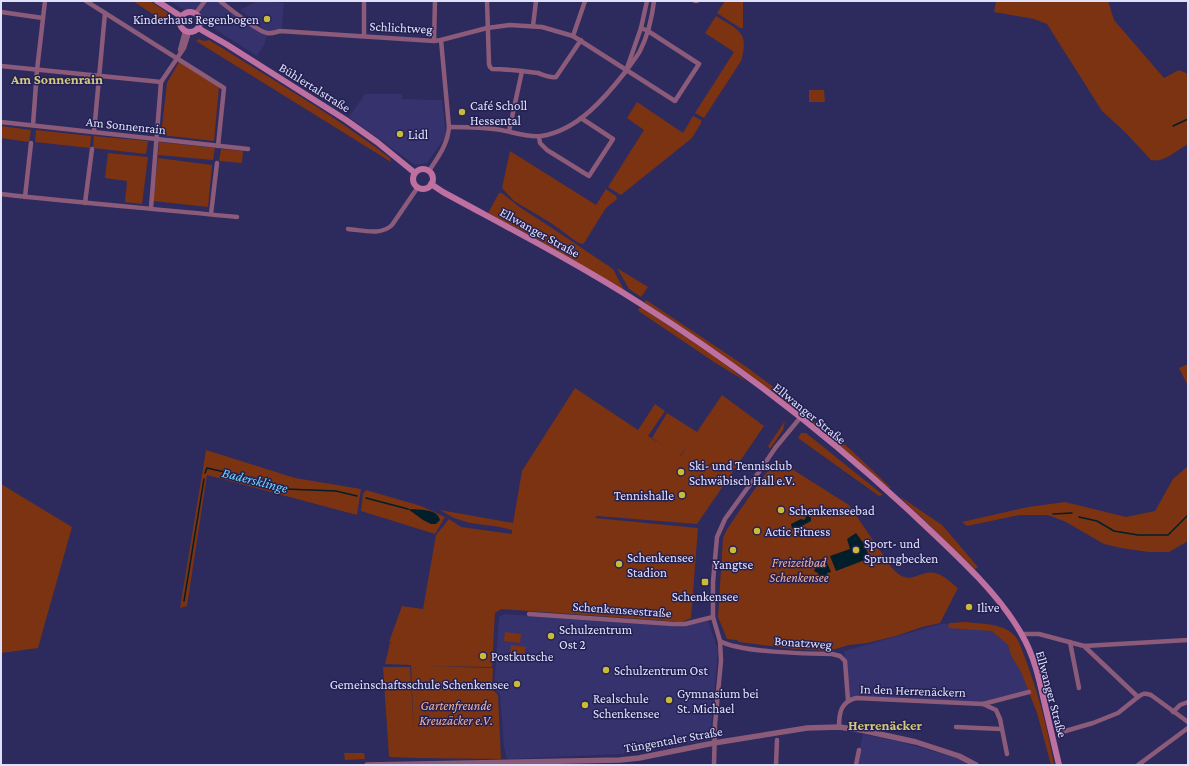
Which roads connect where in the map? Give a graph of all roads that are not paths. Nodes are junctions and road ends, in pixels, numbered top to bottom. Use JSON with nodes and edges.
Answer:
{"nodes":[{"id":1,"x":45,"y":1,"type":"edge"},
{"id":2,"x":86,"y":1,"type":"edge"},
{"id":3,"x":157,"y":1,"type":"edge"},
{"id":4,"x":204,"y":1,"type":"edge"},
{"id":5,"x":220,"y":1,"type":"edge"},
{"id":6,"x":364,"y":1,"type":"edge"},
{"id":7,"x":435,"y":1,"type":"edge"},
{"id":8,"x":487,"y":1,"type":"edge"},
{"id":9,"x":536,"y":1,"type":"edge"},
{"id":10,"x":585,"y":1,"type":"edge"},
{"id":11,"x":647,"y":1,"type":"edge"},
{"id":12,"x":654,"y":1,"type":"edge"},
{"id":13,"x":1,"y":12,"type":"edge"},
{"id":14,"x":105,"y":14,"type":"junction"},
{"id":15,"x":195,"y":14,"type":"junction"},
{"id":16,"x":182,"y":17,"type":"junction"},
{"id":17,"x":43,"y":18,"type":"junction"},
{"id":18,"x":533,"y":26,"type":"junction"},
{"id":19,"x":198,"y":28,"type":"junction"},
{"id":20,"x":487,"y":28,"type":"junction"},
{"id":21,"x":641,"y":28,"type":"junction"},
{"id":22,"x":648,"y":31,"type":"junction"},
{"id":23,"x":187,"y":32,"type":"junction"},
{"id":24,"x":364,"y":36,"type":"junction"},
{"id":25,"x":574,"y":36,"type":"junction"},
{"id":26,"x":441,"y":40,"type":"junction"},
{"id":27,"x":581,"y":40,"type":"junction"},
{"id":28,"x":434,"y":41,"type":"junction"},
{"id":29,"x":176,"y":58,"type":"junction"},
{"id":30,"x":1,"y":66,"type":"edge"},
{"id":31,"x":37,"y":70,"type":"junction"},
{"id":32,"x":626,"y":70,"type":"junction"},
{"id":33,"x":522,"y":71,"type":"junction"},
{"id":34,"x":99,"y":77,"type":"junction"},
{"id":35,"x":161,"y":82,"type":"junction"},
{"id":36,"x":581,"y":118,"type":"junction"},
{"id":37,"x":1,"y":122,"type":"edge"},
{"id":38,"x":33,"y":125,"type":"junction"},
{"id":39,"x":450,"y":127,"type":"junction"},
{"id":40,"x":509,"y":131,"type":"junction"},
{"id":41,"x":94,"y":132,"type":"junction"},
{"id":42,"x":539,"y":137,"type":"junction"},
{"id":43,"x":156,"y":139,"type":"junction"},
{"id":44,"x":31,"y":144,"type":"dead end"},
{"id":45,"x":218,"y":146,"type":"junction"},
{"id":46,"x":92,"y":149,"type":"dead end"},
{"id":47,"x":248,"y":149,"type":"dead end"},
{"id":48,"x":217,"y":163,"type":"dead end"},
{"id":49,"x":429,"y":171,"type":"junction"},
{"id":50,"x":415,"y":173,"type":"junction"},
{"id":51,"x":431,"y":184,"type":"junction"},
{"id":52,"x":418,"y":187,"type":"junction"},
{"id":53,"x":1,"y":194,"type":"edge"},
{"id":54,"x":25,"y":197,"type":"junction"},
{"id":55,"x":85,"y":203,"type":"junction"},
{"id":56,"x":151,"y":208,"type":"junction"},
{"id":57,"x":211,"y":214,"type":"junction"},
{"id":58,"x":237,"y":217,"type":"dead end"},
{"id":59,"x":348,"y":229,"type":"dead end"},
{"id":60,"x":800,"y":418,"type":"junction"},
{"id":61,"x":529,"y":614,"type":"dead end"},
{"id":62,"x":713,"y":617,"type":"junction"},
{"id":63,"x":1022,"y":634,"type":"junction"},
{"id":64,"x":1188,"y":640,"type":"edge"},
{"id":65,"x":720,"y":641,"type":"junction"},
{"id":66,"x":1070,"y":642,"type":"junction"},
{"id":67,"x":1084,"y":646,"type":"junction"},
{"id":68,"x":1079,"y":688,"type":"dead end"},
{"id":69,"x":1029,"y":692,"type":"dead end"},
{"id":70,"x":1138,"y":697,"type":"junction"},
{"id":71,"x":848,"y":700,"type":"junction"},
{"id":72,"x":1188,"y":702,"type":"edge"},
{"id":73,"x":983,"y":704,"type":"junction"},
{"id":74,"x":1173,"y":712,"type":"junction"},
{"id":75,"x":1188,"y":722,"type":"edge"},
{"id":76,"x":839,"y":727,"type":"junction"},
{"id":77,"x":956,"y":727,"type":"dead end"},
{"id":78,"x":1188,"y":728,"type":"edge"},
{"id":79,"x":1001,"y":729,"type":"junction"},
{"id":80,"x":1062,"y":732,"type":"dead end"},
{"id":81,"x":777,"y":740,"type":"dead end"},
{"id":82,"x":714,"y":743,"type":"junction"},
{"id":83,"x":859,"y":750,"type":"dead end"},
{"id":84,"x":1007,"y":754,"type":"dead end"},
{"id":85,"x":502,"y":763,"type":"edge"},
{"id":86,"x":367,"y":765,"type":"edge"},
{"id":87,"x":714,"y":765,"type":"edge"},
{"id":88,"x":776,"y":765,"type":"edge"},
{"id":89,"x":856,"y":765,"type":"edge"},
{"id":90,"x":976,"y":765,"type":"edge"},
{"id":91,"x":1059,"y":765,"type":"edge"},
{"id":92,"x":1138,"y":765,"type":"edge"}],
"edges":[{"from":1,"to":17,"type":"street"},
{"from":2,"to":14,"type":"street"},
{"from":3,"to":16,"type":"main road"},
{"from":4,"to":15,"type":"street"},
{"from":5,"to":24,"type":"street","name":"Schlichtweg"},
{"from":6,"to":24,"type":"street"},
{"from":7,"to":28,"type":"street"},
{"from":8,"to":20,"type":"street"},
{"from":9,"to":18,"type":"street"},
{"from":10,"to":25,"type":"street"},
{"from":11,"to":21,"type":"street"},
{"from":12,"to":22,"type":"street"},
{"from":13,"to":17,"type":"street"},
{"from":14,"to":29,"type":"street"},
{"from":14,"to":34,"type":"street"},
{"from":15,"to":16,"type":"main road"},
{"from":15,"to":19,"type":"main road"},
{"from":16,"to":23,"type":"main road"},
{"from":17,"to":31,"type":"street"},
{"from":18,"to":20,"type":"street","name":"Schlichtweg"},
{"from":18,"to":25,"type":"street","name":"Schlichtweg"},
{"from":19,"to":23,"type":"main road"},
{"from":19,"to":50,"type":"main road","name":"Bühlertalstraße"},
{"from":20,"to":26,"type":"street","name":"Schlichtweg"},
{"from":20,"to":33,"type":"street"},
{"from":21,"to":22,"type":"street"},
{"from":21,"to":32,"type":"street"},
{"from":22,"to":32,"type":"street"},
{"from":22,"to":32,"type":"street","name":"Schlichtweg"},
{"from":23,"to":29,"type":"street"},
{"from":24,"to":28,"type":"street","name":"Schlichtweg"},
{"from":25,"to":27,"type":"street","name":"Schlichtweg"},
{"from":26,"to":28,"type":"street","name":"Schlichtweg"},
{"from":26,"to":39,"type":"street"},
{"from":27,"to":32,"type":"street","name":"Schlichtweg"},
{"from":27,"to":33,"type":"street"},
{"from":29,"to":35,"type":"street"},
{"from":29,"to":45,"type":"street"},
{"from":30,"to":31,"type":"street"},
{"from":31,"to":34,"type":"street"},
{"from":31,"to":38,"type":"street"},
{"from":32,"to":36,"type":"street"},
{"from":33,"to":40,"type":"street"},
{"from":34,"to":35,"type":"street"},
{"from":34,"to":41,"type":"street"},
{"from":35,"to":43,"type":"street"},
{"from":36,"to":42,"type":"street"},
{"from":36,"to":42,"type":"street"},
{"from":37,"to":38,"type":"street","name":"Am Sonnenrain"},
{"from":38,"to":41,"type":"street","name":"Am Sonnenrain"},
{"from":39,"to":40,"type":"street"},
{"from":39,"to":49,"type":"street"},
{"from":40,"to":42,"type":"street"},
{"from":41,"to":43,"type":"street","name":"Am Sonnenrain"},
{"from":43,"to":45,"type":"street","name":"Am Sonnenrain"},
{"from":43,"to":56,"type":"street"},
{"from":44,"to":54,"type":"street"},
{"from":45,"to":47,"type":"street","name":"Am Sonnenrain"},
{"from":46,"to":55,"type":"street"},
{"from":48,"to":57,"type":"street"},
{"from":49,"to":50,"type":"main road"},
{"from":49,"to":51,"type":"main road"},
{"from":50,"to":52,"type":"main road"},
{"from":51,"to":52,"type":"main road"},
{"from":51,"to":60,"type":"main road","name":"Ellwanger Straße"},
{"from":52,"to":59,"type":"street"},
{"from":53,"to":54,"type":"street"},
{"from":54,"to":55,"type":"street"},
{"from":55,"to":56,"type":"street"},
{"from":56,"to":57,"type":"street"},
{"from":57,"to":58,"type":"street"},
{"from":60,"to":62,"type":"street"},
{"from":60,"to":63,"type":"main road","name":"Ellwanger Straße"},
{"from":61,"to":62,"type":"street","name":"Schenkenseestraße"},
{"from":62,"to":65,"type":"street"},
{"from":63,"to":66,"type":"street"},
{"from":63,"to":91,"type":"main road","name":"Ellwanger Straße"},
{"from":64,"to":67,"type":"street"},
{"from":65,"to":71,"type":"street","name":"Bonatzweg"},
{"from":65,"to":82,"type":"street"},
{"from":66,"to":67,"type":"street"},
{"from":66,"to":68,"type":"street"},
{"from":67,"to":70,"type":"street"},
{"from":69,"to":73,"type":"street","name":"In den Herrenäckern"},
{"from":70,"to":74,"type":"street"},
{"from":70,"to":80,"type":"street"},
{"from":71,"to":73,"type":"street","name":"In den Herrenäckern"},
{"from":71,"to":76,"type":"street","name":"In den Herrenäckern"},
{"from":72,"to":74,"type":"street"},
{"from":73,"to":79,"type":"street","name":"In den Herrenäckern"},
{"from":74,"to":75,"type":"street"},
{"from":76,"to":82,"type":"street","name":"Tüngentaler Straße"},
{"from":76,"to":90,"type":"street","name":"Tüngentaler Straße"},
{"from":77,"to":79,"type":"street"},
{"from":78,"to":92,"type":"street"},
{"from":79,"to":84,"type":"street","name":"In den Herrenäckern"},
{"from":81,"to":88,"type":"street"},
{"from":82,"to":85,"type":"street","name":"Tüngentaler Straße"},
{"from":82,"to":87,"type":"street"},
{"from":83,"to":89,"type":"street"},
{"from":85,"to":86,"type":"street","name":"Tüngentaler Straße"}]}
